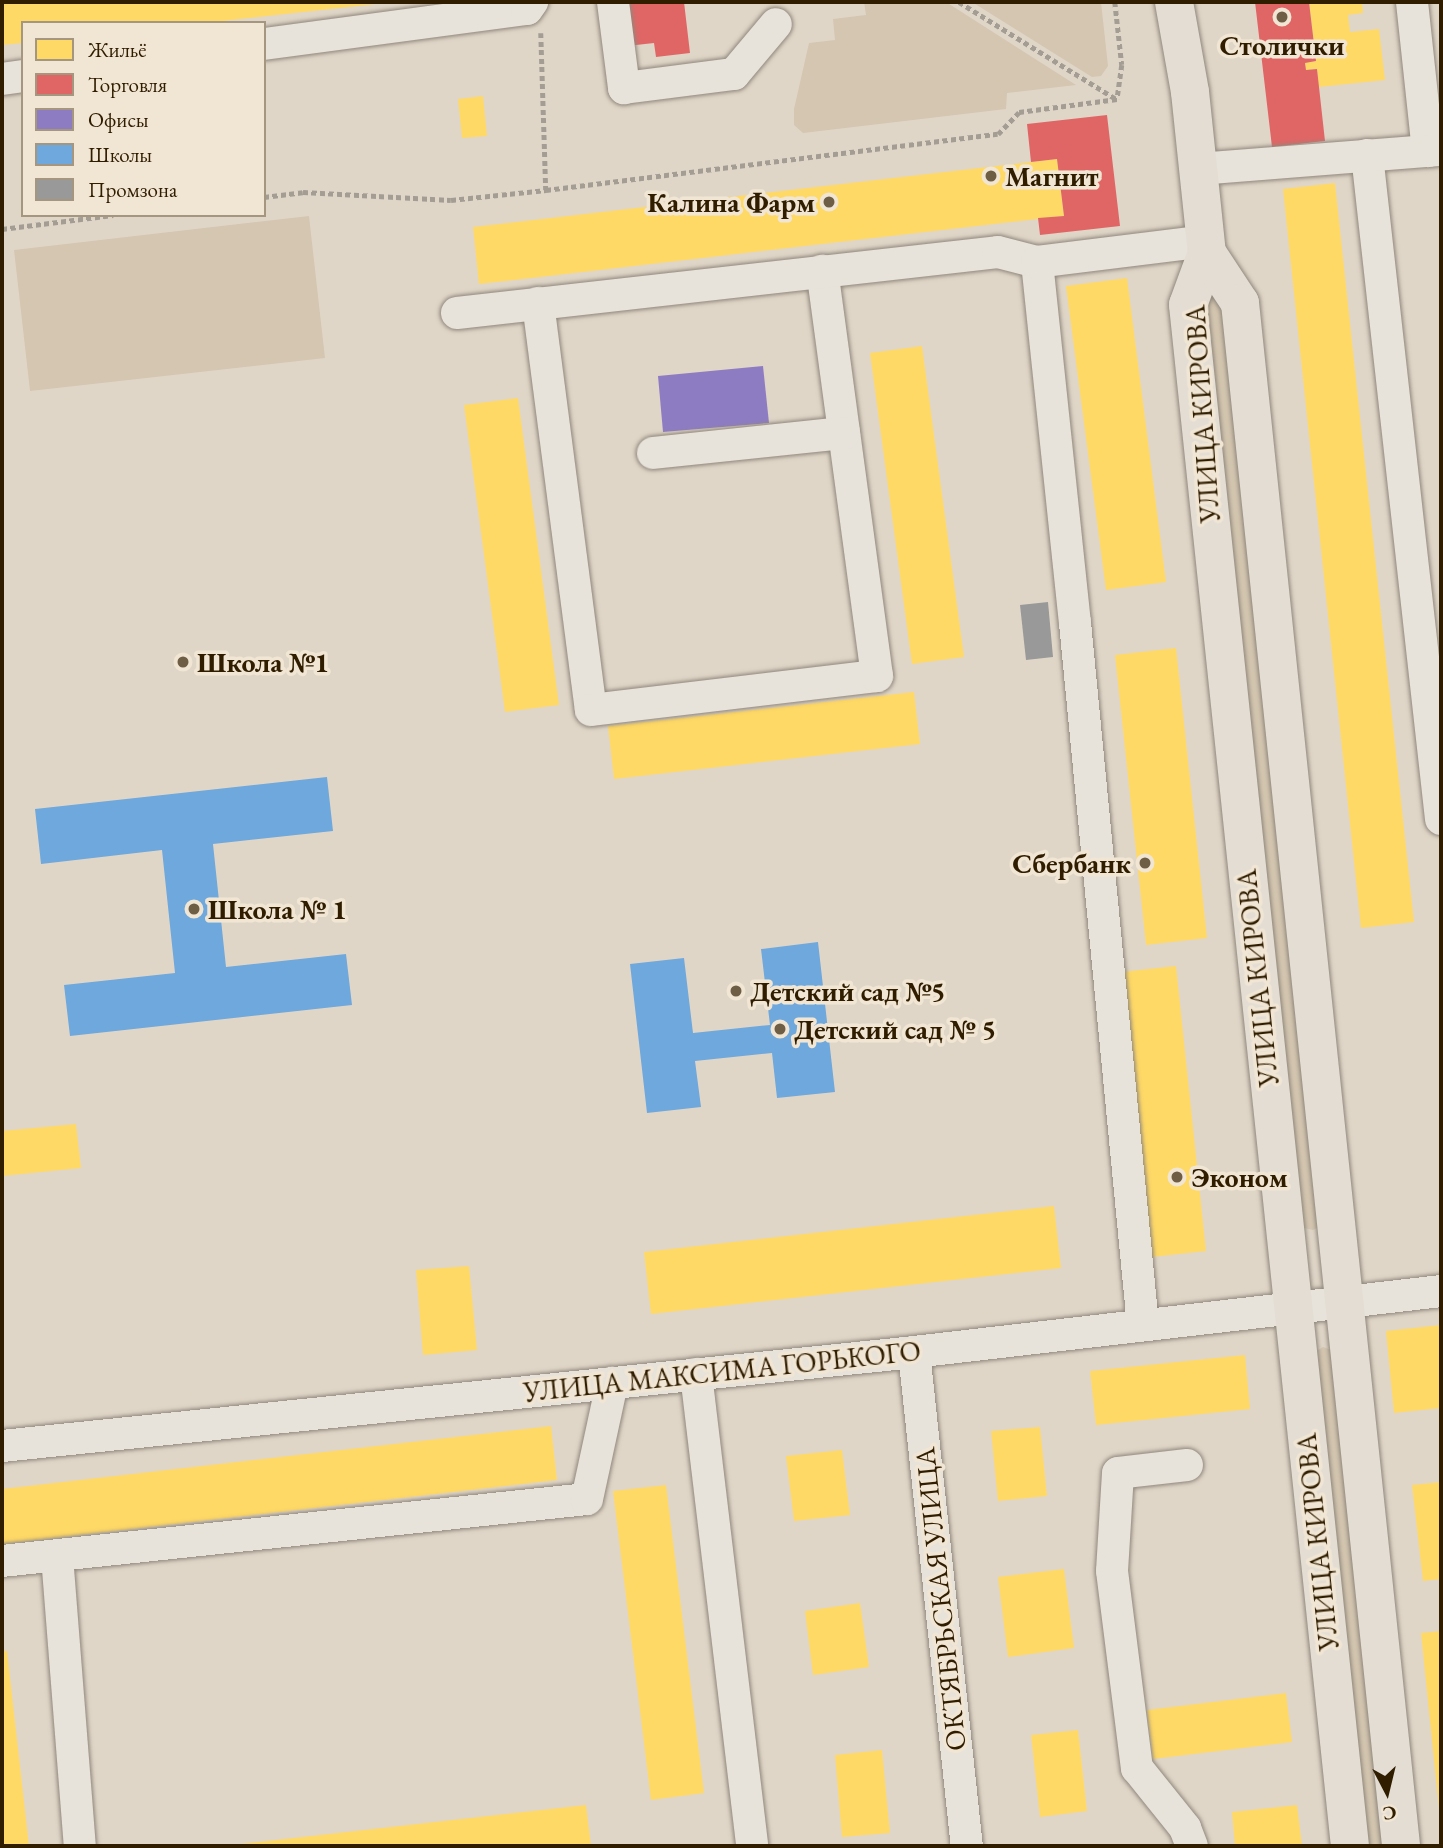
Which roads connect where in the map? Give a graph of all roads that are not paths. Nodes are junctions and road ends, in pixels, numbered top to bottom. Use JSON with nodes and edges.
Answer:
{"nodes":[{"id":1,"x":613,"y":2,"type":"edge"},
{"id":2,"x":1174,"y":2,"type":"edge"},
{"id":3,"x":1412,"y":2,"type":"edge"},
{"id":4,"x":529,"y":5,"type":"edge"},
{"id":5,"x":776,"y":24,"type":"dead end"},
{"id":6,"x":266,"y":44,"type":"edge"},
{"id":7,"x":21,"y":76,"type":"edge"},
{"id":8,"x":2,"y":79,"type":"edge"},
{"id":9,"x":1434,"y":150,"type":"edge"},
{"id":10,"x":1367,"y":155,"type":"junction"},
{"id":11,"x":1198,"y":169,"type":"junction"},
{"id":12,"x":1207,"y":247,"type":"junction"},
{"id":13,"x":1037,"y":262,"type":"junction"},
{"id":14,"x":822,"y":271,"type":"junction"},
{"id":15,"x":538,"y":303,"type":"junction"},
{"id":16,"x":457,"y":313,"type":"dead end"},
{"id":17,"x":844,"y":433,"type":"junction"},
{"id":18,"x":653,"y":453,"type":"dead end"},
{"id":19,"x":1441,"y":819,"type":"edge"},
{"id":20,"x":1441,"y":1291,"type":"edge"},
{"id":21,"x":1345,"y":1303,"type":"junction"},
{"id":22,"x":1292,"y":1309,"type":"junction"},
{"id":23,"x":1143,"y":1325,"type":"junction"},
{"id":24,"x":914,"y":1352,"type":"junction"},
{"id":25,"x":696,"y":1374,"type":"junction"},
{"id":26,"x":612,"y":1382,"type":"junction"},
{"id":27,"x":2,"y":1446,"type":"edge"},
{"id":28,"x":1187,"y":1465,"type":"dead end"},
{"id":29,"x":57,"y":1556,"type":"junction"},
{"id":30,"x":2,"y":1562,"type":"edge"},
{"id":31,"x":80,"y":1846,"type":"edge"},
{"id":32,"x":752,"y":1846,"type":"edge"},
{"id":33,"x":967,"y":1846,"type":"edge"},
{"id":34,"x":1192,"y":1846,"type":"edge"},
{"id":35,"x":1350,"y":1846,"type":"edge"},
{"id":36,"x":1401,"y":1846,"type":"edge"}],
"edges":[{"from":1,"to":5,"type":"street"},
{"from":2,"to":11,"type":"main road"},
{"from":3,"to":9,"type":"street"},
{"from":4,"to":6,"type":"street"},
{"from":7,"to":8,"type":"street"},
{"from":9,"to":10,"type":"street"},
{"from":10,"to":11,"type":"street"},
{"from":10,"to":19,"type":"street"},
{"from":11,"to":12,"type":"main road"},
{"from":12,"to":13,"type":"street"},
{"from":12,"to":21,"type":"main road","name":"УЛИЦА КИРОВА"},
{"from":12,"to":22,"type":"main road","name":"УЛИЦА КИРОВА"},
{"from":13,"to":14,"type":"street"},
{"from":13,"to":23,"type":"street"},
{"from":14,"to":15,"type":"street"},
{"from":14,"to":17,"type":"street"},
{"from":15,"to":16,"type":"street"},
{"from":15,"to":17,"type":"street"},
{"from":17,"to":18,"type":"street"},
{"from":20,"to":21,"type":"street","name":"УЛИЦА МАКСИМА ГОРЬКОГО"},
{"from":21,"to":22,"type":"street","name":"УЛИЦА МАКСИМА ГОРЬКОГО"},
{"from":21,"to":36,"type":"main road","name":"УЛИЦА КИРОВА"},
{"from":22,"to":23,"type":"street","name":"УЛИЦА МАКСИМА ГОРЬКОГО"},
{"from":22,"to":35,"type":"main road","name":"УЛИЦА КИРОВА"},
{"from":23,"to":24,"type":"street","name":"УЛИЦА МАКСИМА ГОРЬКОГО"},
{"from":24,"to":25,"type":"street","name":"УЛИЦА МАКСИМА ГОРЬКОГО"},
{"from":24,"to":33,"type":"street","name":"ОКТЯБРЬСКАЯ УЛИЦА"},
{"from":25,"to":26,"type":"street","name":"УЛИЦА МАКСИМА ГОРЬКОГО"},
{"from":25,"to":32,"type":"street"},
{"from":26,"to":27,"type":"street","name":"УЛИЦА МАКСИМА ГОРЬКОГО"},
{"from":26,"to":29,"type":"street"},
{"from":28,"to":34,"type":"street"},
{"from":29,"to":30,"type":"street"},
{"from":29,"to":31,"type":"street"}]}
